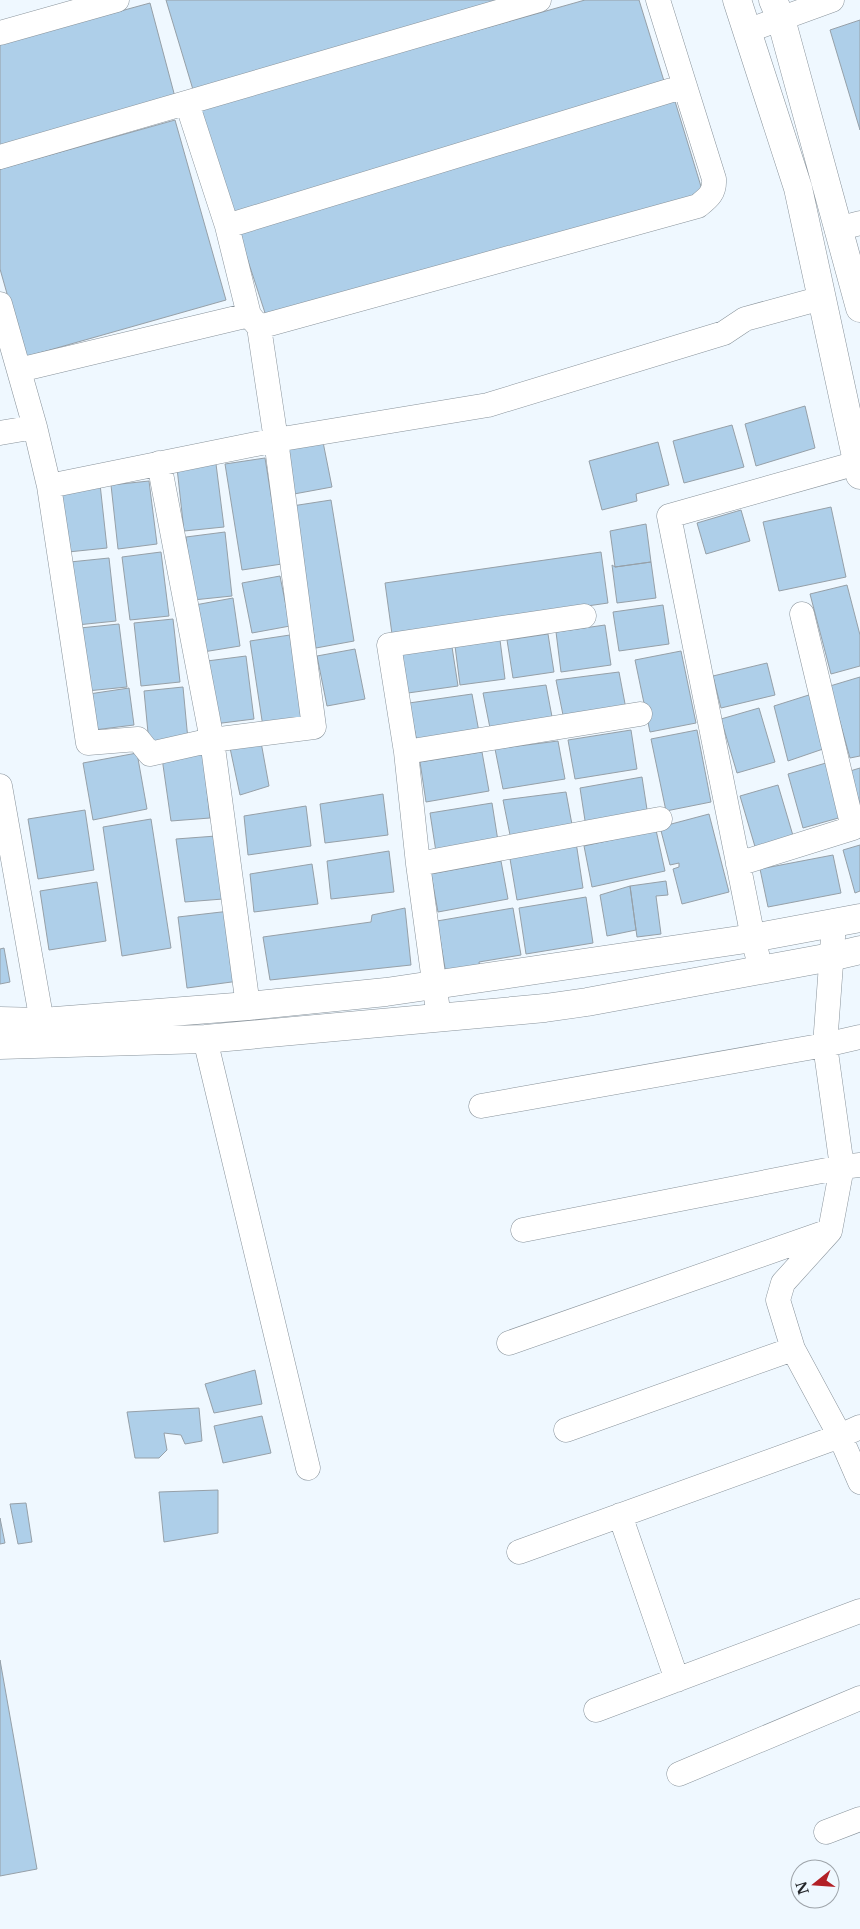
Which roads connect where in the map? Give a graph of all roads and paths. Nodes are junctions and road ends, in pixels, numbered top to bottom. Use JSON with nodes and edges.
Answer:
{"nodes":[{"id":1,"x":117,"y":0,"type":"edge"},
{"id":2,"x":539,"y":0,"type":"edge"},
{"id":3,"x":658,"y":0,"type":"edge"},
{"id":4,"x":737,"y":0,"type":"edge"},
{"id":5,"x":832,"y":0,"type":"edge"},
{"id":6,"x":777,"y":10,"type":"edge"},
{"id":7,"x":747,"y":31,"type":"junction"},
{"id":8,"x":0,"y":33,"type":"edge"},
{"id":9,"x":684,"y":86,"type":"junction"},
{"id":10,"x":187,"y":103,"type":"junction"},
{"id":11,"x":0,"y":158,"type":"edge"},
{"id":12,"x":227,"y":226,"type":"junction"},
{"id":13,"x":849,"y":226,"type":"edge"},
{"id":14,"x":822,"y":298,"type":"junction"},
{"id":15,"x":0,"y":304,"type":"edge"},
{"id":16,"x":860,"y":308,"type":"edge"},
{"id":17,"x":254,"y":321,"type":"junction"},
{"id":18,"x":19,"y":370,"type":"junction"},
{"id":19,"x":35,"y":427,"type":"junction"},
{"id":20,"x":0,"y":433,"type":"edge"},
{"id":21,"x":276,"y":440,"type":"junction"},
{"id":22,"x":159,"y":463,"type":"junction"},
{"id":23,"x":859,"y":469,"type":"edge"},
{"id":24,"x":49,"y":486,"type":"junction"},
{"id":25,"x":802,"y":614,"type":"dead end"},
{"id":26,"x":584,"y":616,"type":"dead end"},
{"id":27,"x":640,"y":714,"type":"dead end"},
{"id":28,"x":212,"y":740,"type":"junction"},
{"id":29,"x":406,"y":752,"type":"junction"},
{"id":30,"x":0,"y":786,"type":"edge"},
{"id":31,"x":660,"y":819,"type":"dead end"},
{"id":32,"x":418,"y":864,"type":"junction"},
{"id":33,"x":738,"y":864,"type":"junction"},
{"id":34,"x":860,"y":918,"type":"edge"},
{"id":35,"x":834,"y":924,"type":"junction"},
{"id":36,"x":753,"y":938,"type":"junction"},
{"id":37,"x":860,"y":950,"type":"edge"},
{"id":38,"x":831,"y":957,"type":"junction"},
{"id":39,"x":761,"y":970,"type":"junction"},
{"id":40,"x":434,"y":985,"type":"junction"},
{"id":41,"x":248,"y":1006,"type":"junction"},
{"id":42,"x":439,"y":1018,"type":"junction"},
{"id":43,"x":0,"y":1021,"type":"edge"},
{"id":44,"x":42,"y":1022,"type":"junction"},
{"id":45,"x":860,"y":1037,"type":"edge"},
{"id":46,"x":205,"y":1040,"type":"junction"},
{"id":47,"x":0,"y":1045,"type":"edge"},
{"id":48,"x":825,"y":1045,"type":"junction"},
{"id":49,"x":481,"y":1106,"type":"dead end"},
{"id":50,"x":851,"y":1166,"type":"edge"},
{"id":51,"x":523,"y":1230,"type":"dead end"},
{"id":52,"x":830,"y":1231,"type":"junction"},
{"id":53,"x":509,"y":1343,"type":"dead end"},
{"id":54,"x":793,"y":1349,"type":"junction"},
{"id":55,"x":566,"y":1430,"type":"dead end"},
{"id":56,"x":850,"y":1432,"type":"edge"},
{"id":57,"x":308,"y":1468,"type":"dead end"},
{"id":58,"x":860,"y":1482,"type":"edge"},
{"id":59,"x":620,"y":1515,"type":"junction"},
{"id":60,"x":519,"y":1552,"type":"dead end"},
{"id":61,"x":860,"y":1611,"type":"edge"},
{"id":62,"x":677,"y":1680,"type":"junction"},
{"id":63,"x":860,"y":1698,"type":"edge"},
{"id":64,"x":596,"y":1710,"type":"dead end"},
{"id":65,"x":679,"y":1774,"type":"dead end"},
{"id":66,"x":860,"y":1819,"type":"edge"},
{"id":67,"x":826,"y":1832,"type":"dead end"}],
"edges":[{"from":1,"to":8,"type":"street"},
{"from":2,"to":10,"type":"street"},
{"from":3,"to":9,"type":"street"},
{"from":4,"to":7,"type":"street"},
{"from":5,"to":6,"type":"street"},
{"from":6,"to":7,"type":"street"},
{"from":6,"to":13,"type":"street"},
{"from":7,"to":14,"type":"street"},
{"from":9,"to":12,"type":"street"},
{"from":9,"to":17,"type":"street"},
{"from":10,"to":11,"type":"street"},
{"from":10,"to":12,"type":"street"},
{"from":12,"to":17,"type":"street"},
{"from":13,"to":16,"type":"street"},
{"from":14,"to":21,"type":"street"},
{"from":14,"to":23,"type":"street"},
{"from":15,"to":18,"type":"street"},
{"from":17,"to":18,"type":"street"},
{"from":17,"to":21,"type":"street"},
{"from":18,"to":19,"type":"street"},
{"from":19,"to":20,"type":"street"},
{"from":19,"to":24,"type":"street"},
{"from":21,"to":22,"type":"street"},
{"from":21,"to":28,"type":"street"},
{"from":22,"to":24,"type":"street"},
{"from":22,"to":28,"type":"street"},
{"from":23,"to":33,"type":"street"},
{"from":24,"to":28,"type":"street"},
{"from":25,"to":33,"type":"street"},
{"from":26,"to":29,"type":"street"},
{"from":27,"to":29,"type":"street"},
{"from":28,"to":41,"type":"street"},
{"from":29,"to":32,"type":"street"},
{"from":30,"to":44,"type":"street"},
{"from":31,"to":32,"type":"street"},
{"from":32,"to":40,"type":"street"},
{"from":33,"to":36,"type":"street"},
{"from":34,"to":35,"type":"street"},
{"from":35,"to":36,"type":"street"},
{"from":35,"to":38,"type":"street"},
{"from":36,"to":39,"type":"street"},
{"from":36,"to":40,"type":"street"},
{"from":37,"to":38,"type":"street"},
{"from":38,"to":39,"type":"street"},
{"from":38,"to":48,"type":"street"},
{"from":39,"to":42,"type":"street"},
{"from":40,"to":41,"type":"street"},
{"from":40,"to":42,"type":"street"},
{"from":41,"to":44,"type":"street"},
{"from":42,"to":46,"type":"street"},
{"from":43,"to":44,"type":"street"},
{"from":45,"to":48,"type":"street"},
{"from":46,"to":47,"type":"street"},
{"from":46,"to":57,"type":"street"},
{"from":48,"to":49,"type":"street"},
{"from":48,"to":50,"type":"street"},
{"from":50,"to":51,"type":"street"},
{"from":50,"to":52,"type":"street"},
{"from":52,"to":53,"type":"street"},
{"from":52,"to":54,"type":"street"},
{"from":54,"to":55,"type":"street"},
{"from":54,"to":56,"type":"street"},
{"from":56,"to":58,"type":"street"},
{"from":56,"to":59,"type":"street"},
{"from":59,"to":60,"type":"street"},
{"from":59,"to":62,"type":"street"},
{"from":61,"to":62,"type":"street"},
{"from":62,"to":64,"type":"street"},
{"from":63,"to":65,"type":"street"},
{"from":66,"to":67,"type":"street"}]}
